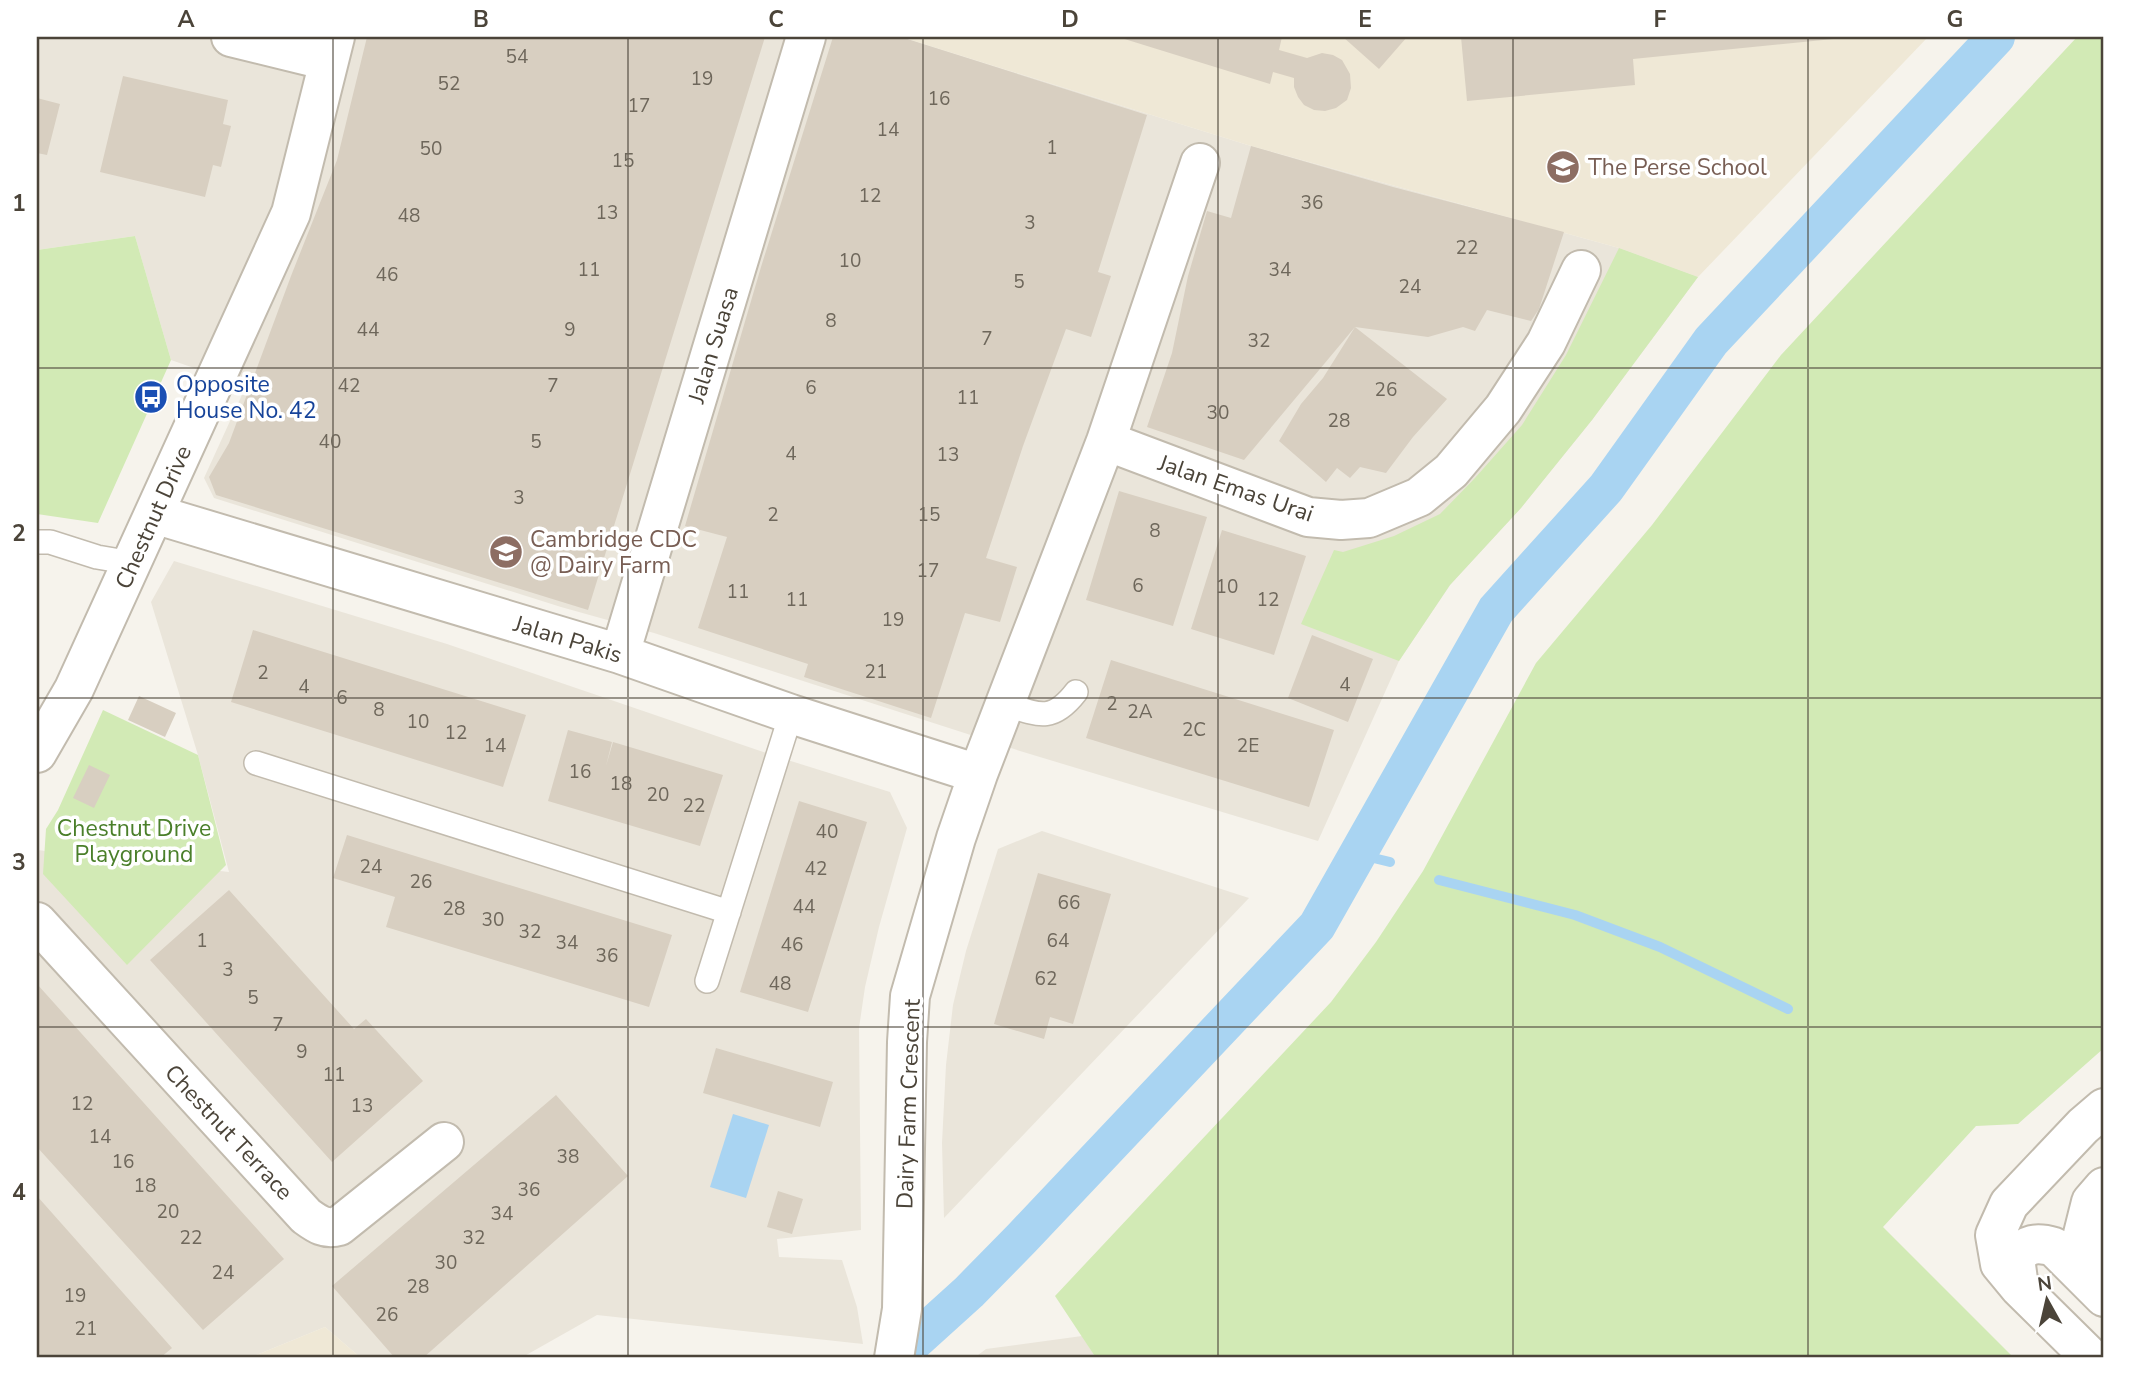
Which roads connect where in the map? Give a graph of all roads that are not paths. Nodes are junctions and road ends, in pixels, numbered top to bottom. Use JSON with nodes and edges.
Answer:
{"nodes":[{"id":1,"x":231,"y":37,"type":"edge"},
{"id":2,"x":806,"y":37,"type":"edge"},
{"id":3,"x":332,"y":49,"type":"edge"},
{"id":4,"x":1200,"y":163,"type":"dead end"},
{"id":5,"x":1581,"y":270,"type":"dead end"},
{"id":6,"x":1106,"y":441,"type":"junction"},
{"id":7,"x":155,"y":514,"type":"junction"},
{"id":8,"x":37,"y":542,"type":"edge"},
{"id":9,"x":132,"y":563,"type":"junction"},
{"id":10,"x":620,"y":654,"type":"junction"},
{"id":11,"x":1076,"y":692,"type":"dead end"},
{"id":12,"x":1006,"y":704,"type":"junction"},
{"id":13,"x":791,"y":714,"type":"junction"},
{"id":14,"x":37,"y":754,"type":"edge"},
{"id":15,"x":256,"y":763,"type":"dead end"},
{"id":16,"x":978,"y":774,"type":"junction"},
{"id":17,"x":729,"y":912,"type":"junction"},
{"id":18,"x":37,"y":922,"type":"edge"},
{"id":19,"x":707,"y":981,"type":"dead end"},
{"id":20,"x":2104,"y":1108,"type":"edge"},
{"id":21,"x":443,"y":1142,"type":"dead end"},
{"id":22,"x":2104,"y":1187,"type":"edge"},
{"id":23,"x":2019,"y":1287,"type":"junction"},
{"id":24,"x":2096,"y":1289,"type":"edge"},
{"id":25,"x":894,"y":1358,"type":"edge"},
{"id":26,"x":2091,"y":1358,"type":"edge"}],
"edges":[{"from":1,"to":3,"type":"street"},
{"from":2,"to":10,"type":"street","name":"Jalan Suasa"},
{"from":3,"to":7,"type":"street","name":"Chestnut Drive"},
{"from":4,"to":6,"type":"street"},
{"from":5,"to":6,"type":"street","name":"Jalan Emas Urai"},
{"from":6,"to":12,"type":"street"},
{"from":7,"to":9,"type":"street","name":"Chestnut Drive"},
{"from":7,"to":10,"type":"street","name":"Jalan Pakis"},
{"from":8,"to":9,"type":"lane"},
{"from":9,"to":14,"type":"street","name":"Chestnut Drive"},
{"from":10,"to":13,"type":"street","name":"Jalan Pakis"},
{"from":11,"to":12,"type":"lane"},
{"from":12,"to":16,"type":"street"},
{"from":13,"to":16,"type":"street","name":"Jalan Pakis"},
{"from":13,"to":17,"type":"lane"},
{"from":15,"to":17,"type":"lane"},
{"from":16,"to":25,"type":"street","name":"Dairy Farm Crescent"},
{"from":17,"to":19,"type":"lane"},
{"from":18,"to":21,"type":"street","name":"Chestnut Terrace"},
{"from":20,"to":23,"type":"street"},
{"from":22,"to":24,"type":"street"},
{"from":23,"to":24,"type":"street"},
{"from":23,"to":26,"type":"street"}]}
